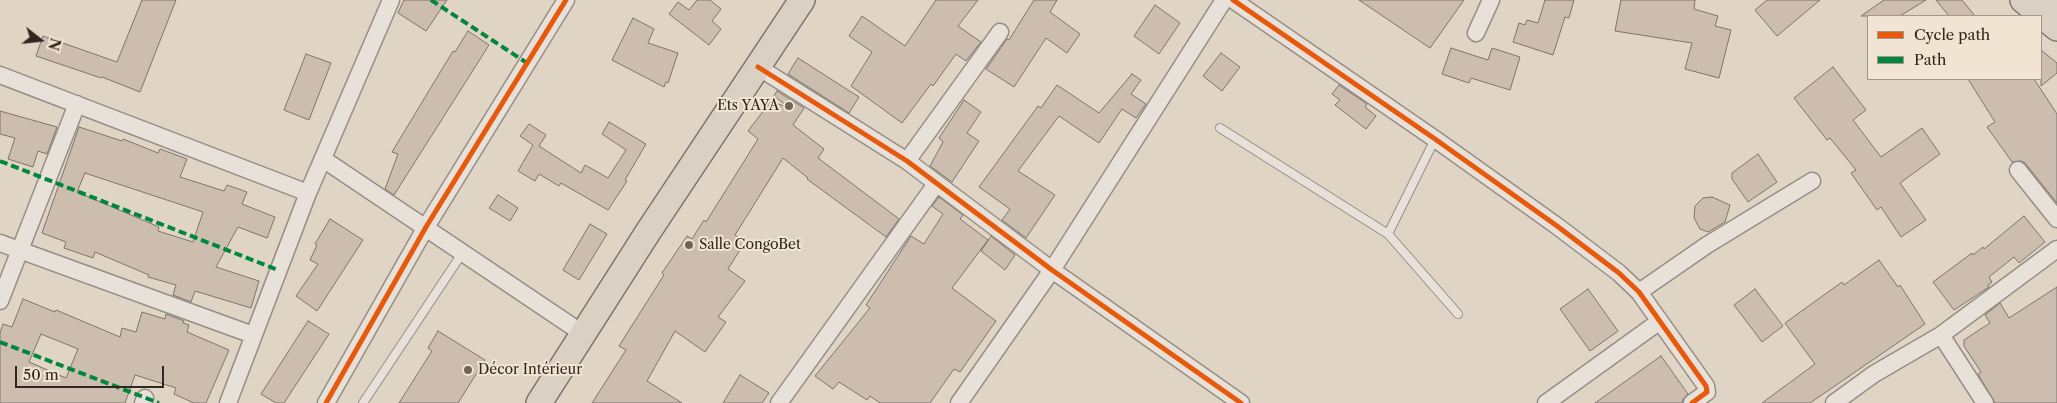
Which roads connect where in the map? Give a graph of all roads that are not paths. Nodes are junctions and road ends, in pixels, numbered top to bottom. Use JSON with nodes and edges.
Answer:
{"nodes":[{"id":1,"x":391,"y":0,"type":"edge"},
{"id":2,"x":566,"y":0,"type":"edge"},
{"id":3,"x":802,"y":0,"type":"edge"},
{"id":4,"x":1224,"y":0,"type":"edge"},
{"id":5,"x":1233,"y":0,"type":"edge"},
{"id":6,"x":1491,"y":0,"type":"edge"},
{"id":7,"x":2023,"y":0,"type":"edge"},
{"id":8,"x":2053,"y":0,"type":"edge"},
{"id":9,"x":2057,"y":4,"type":"edge"},
{"id":10,"x":2041,"y":15,"type":"edge"},
{"id":11,"x":2042,"y":16,"type":"edge"},
{"id":12,"x":2057,"y":28,"type":"edge"},
{"id":13,"x":1000,"y":32,"type":"dead end"},
{"id":14,"x":1476,"y":33,"type":"dead end"},
{"id":15,"x":758,"y":67,"type":"junction"},
{"id":16,"x":0,"y":74,"type":"edge"},
{"id":17,"x":78,"y":104,"type":"junction"},
{"id":18,"x":1220,"y":128,"type":"dead end"},
{"id":19,"x":1435,"y":139,"type":"junction"},
{"id":20,"x":323,"y":159,"type":"junction"},
{"id":21,"x":907,"y":161,"type":"junction"},
{"id":22,"x":2018,"y":170,"type":"dead end"},
{"id":23,"x":1812,"y":181,"type":"dead end"},
{"id":24,"x":936,"y":184,"type":"junction"},
{"id":25,"x":308,"y":193,"type":"junction"},
{"id":26,"x":2057,"y":219,"type":"edge"},
{"id":27,"x":426,"y":227,"type":"junction"},
{"id":28,"x":1388,"y":234,"type":"junction"},
{"id":29,"x":0,"y":243,"type":"edge"},
{"id":30,"x":20,"y":250,"type":"junction"},
{"id":31,"x":463,"y":252,"type":"junction"},
{"id":32,"x":2056,"y":252,"type":"edge"},
{"id":33,"x":1052,"y":270,"type":"junction"},
{"id":34,"x":1639,"y":292,"type":"junction"},
{"id":35,"x":0,"y":301,"type":"edge"},
{"id":36,"x":1458,"y":314,"type":"dead end"},
{"id":37,"x":1660,"y":321,"type":"junction"},
{"id":38,"x":582,"y":333,"type":"junction"},
{"id":39,"x":253,"y":335,"type":"junction"},
{"id":40,"x":1941,"y":335,"type":"junction"},
{"id":41,"x":1552,"y":401,"type":"edge"},
{"id":42,"x":228,"y":403,"type":"edge"},
{"id":43,"x":326,"y":403,"type":"edge"},
{"id":44,"x":363,"y":403,"type":"edge"},
{"id":45,"x":538,"y":403,"type":"edge"},
{"id":46,"x":779,"y":403,"type":"edge"},
{"id":47,"x":960,"y":403,"type":"edge"},
{"id":48,"x":1241,"y":403,"type":"edge"},
{"id":49,"x":1692,"y":403,"type":"edge"},
{"id":50,"x":1834,"y":403,"type":"edge"},
{"id":51,"x":1985,"y":403,"type":"edge"}],
"edges":[{"from":1,"to":20,"type":"street"},
{"from":2,"to":27,"type":"street"},
{"from":3,"to":15,"type":"main road"},
{"from":4,"to":33,"type":"street"},
{"from":5,"to":19,"type":"street"},
{"from":6,"to":14,"type":"street"},
{"from":7,"to":10,"type":"main road"},
{"from":8,"to":9,"type":"main road"},
{"from":11,"to":12,"type":"main road"},
{"from":13,"to":21,"type":"street"},
{"from":15,"to":21,"type":"street"},
{"from":15,"to":38,"type":"main road"},
{"from":16,"to":17,"type":"street"},
{"from":17,"to":25,"type":"street"},
{"from":17,"to":30,"type":"street"},
{"from":18,"to":28,"type":"lane"},
{"from":19,"to":28,"type":"lane"},
{"from":19,"to":34,"type":"street"},
{"from":20,"to":25,"type":"street"},
{"from":20,"to":27,"type":"street"},
{"from":21,"to":24,"type":"street"},
{"from":22,"to":26,"type":"street"},
{"from":23,"to":34,"type":"street"},
{"from":24,"to":33,"type":"street"},
{"from":24,"to":46,"type":"street"},
{"from":25,"to":39,"type":"street"},
{"from":27,"to":31,"type":"street"},
{"from":27,"to":43,"type":"street"},
{"from":28,"to":36,"type":"lane"},
{"from":29,"to":30,"type":"street"},
{"from":30,"to":35,"type":"street"},
{"from":30,"to":39,"type":"street"},
{"from":31,"to":38,"type":"street"},
{"from":31,"to":44,"type":"lane"},
{"from":32,"to":40,"type":"street"},
{"from":33,"to":47,"type":"street"},
{"from":33,"to":48,"type":"street"},
{"from":34,"to":37,"type":"street"},
{"from":37,"to":41,"type":"street"},
{"from":37,"to":49,"type":"street"},
{"from":38,"to":45,"type":"main road"},
{"from":39,"to":42,"type":"street"},
{"from":40,"to":50,"type":"street"},
{"from":40,"to":51,"type":"street"}]}
